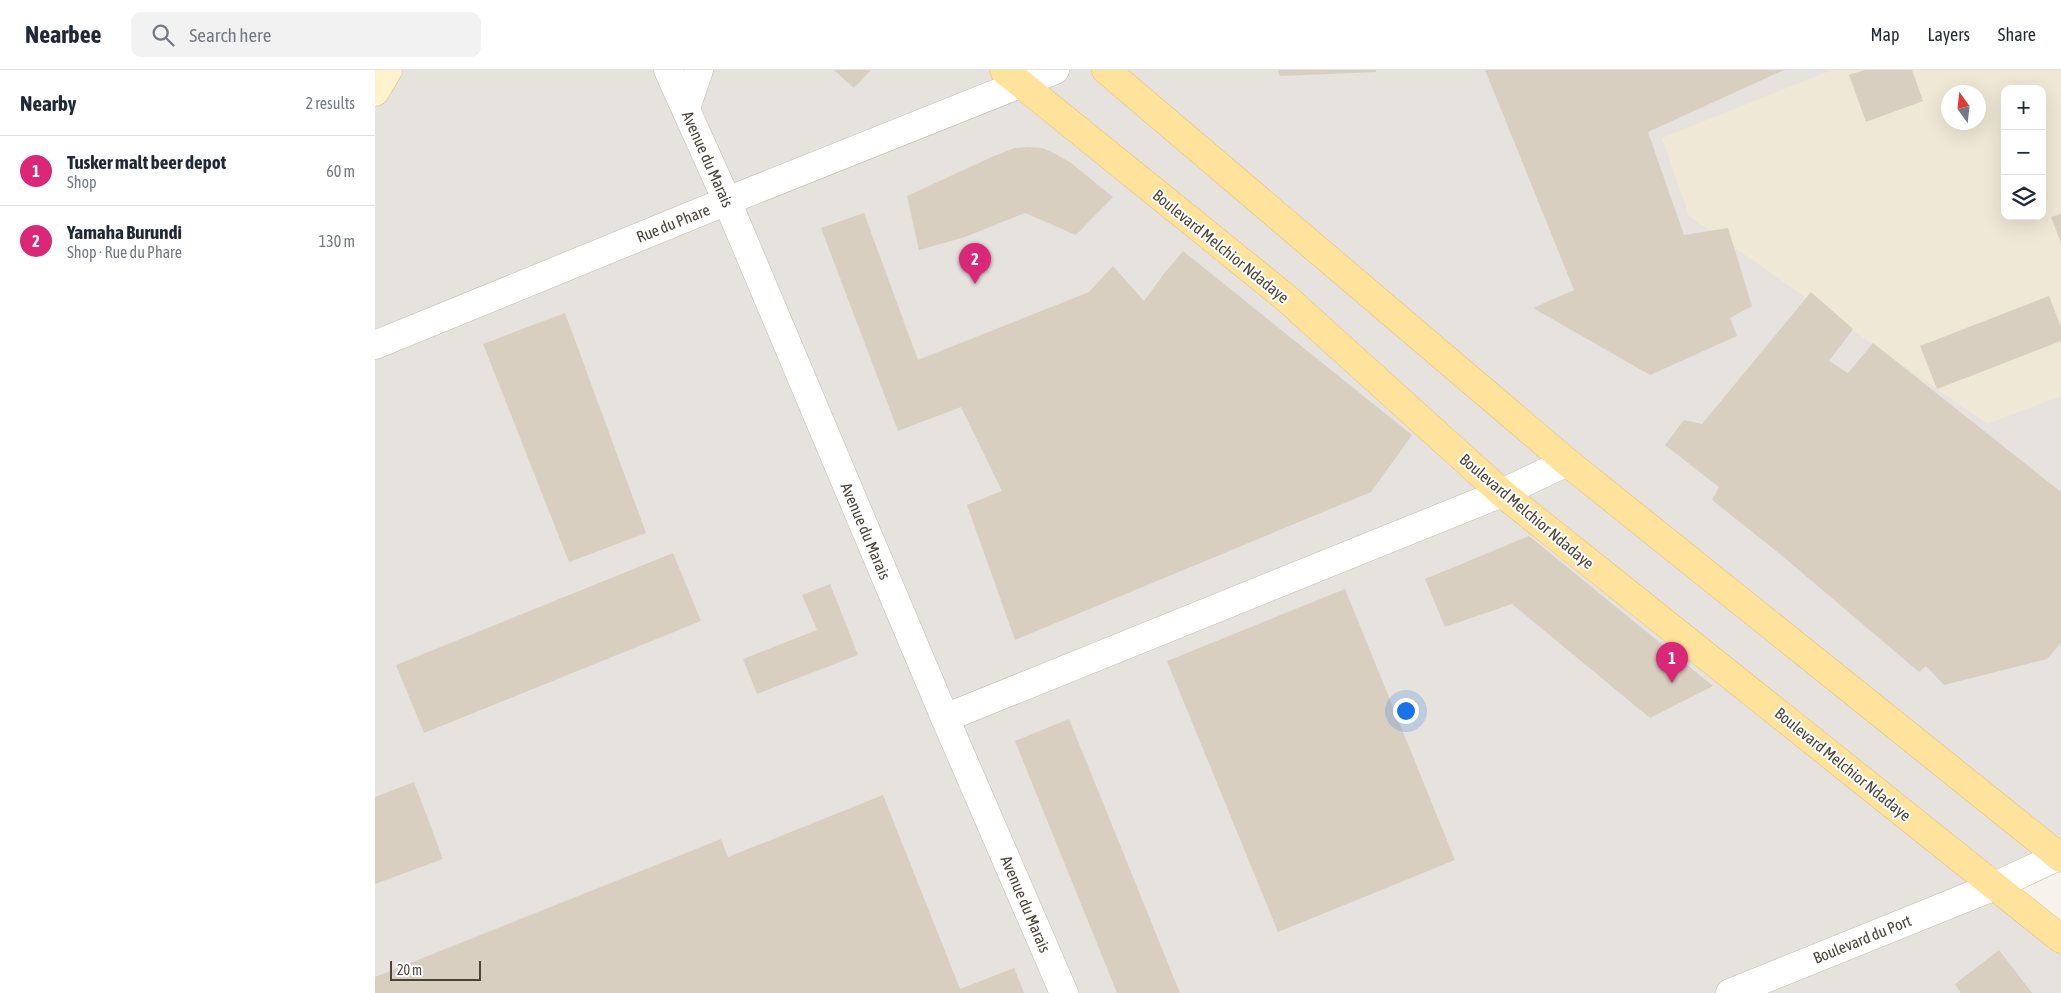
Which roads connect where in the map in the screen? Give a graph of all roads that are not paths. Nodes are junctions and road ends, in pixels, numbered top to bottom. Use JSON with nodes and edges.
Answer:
{"nodes":[{"id":1,"x":388,"y":70,"type":"edge"},
{"id":2,"x":667,"y":70,"type":"edge"},
{"id":3,"x":699,"y":70,"type":"edge"},
{"id":4,"x":1055,"y":70,"type":"edge"},
{"id":5,"x":1106,"y":70,"type":"edge"},
{"id":6,"x":1013,"y":77,"type":"edge"},
{"id":7,"x":375,"y":92,"type":"edge"},
{"id":8,"x":686,"y":108,"type":"junction"},
{"id":9,"x":727,"y":201,"type":"junction"},
{"id":10,"x":375,"y":345,"type":"edge"},
{"id":11,"x":1567,"y":462,"type":"junction"},
{"id":12,"x":1501,"y":493,"type":"junction"},
{"id":13,"x":945,"y":718,"type":"junction"},
{"id":14,"x":2060,"y":856,"type":"edge"},
{"id":15,"x":1995,"y":886,"type":"junction"},
{"id":16,"x":2061,"y":939,"type":"edge"},
{"id":17,"x":1064,"y":993,"type":"edge"},
{"id":18,"x":1730,"y":993,"type":"edge"}],
"edges":[{"from":1,"to":7,"type":"main road"},
{"from":2,"to":8,"type":"street","name":"Avenue du Marais"},
{"from":3,"to":8,"type":"street"},
{"from":4,"to":6,"type":"street","name":"Rue du Phare"},
{"from":5,"to":11,"type":"main road"},
{"from":6,"to":9,"type":"street","name":"Rue du Phare"},
{"from":6,"to":12,"type":"main road","name":"Boulevard Melchior Ndadaye"},
{"from":8,"to":9,"type":"street","name":"Avenue du Marais"},
{"from":9,"to":10,"type":"street","name":"Rue du Phare"},
{"from":9,"to":13,"type":"street","name":"Avenue du Marais"},
{"from":11,"to":12,"type":"street"},
{"from":11,"to":14,"type":"main road"},
{"from":12,"to":13,"type":"street"},
{"from":12,"to":15,"type":"main road","name":"Boulevard Melchior Ndadaye"},
{"from":13,"to":17,"type":"street","name":"Avenue du Marais"},
{"from":14,"to":15,"type":"street","name":"Boulevard du Port"},
{"from":15,"to":16,"type":"main road","name":"Boulevard Melchior Ndadaye"},
{"from":15,"to":18,"type":"street","name":"Boulevard du Port"}]}
